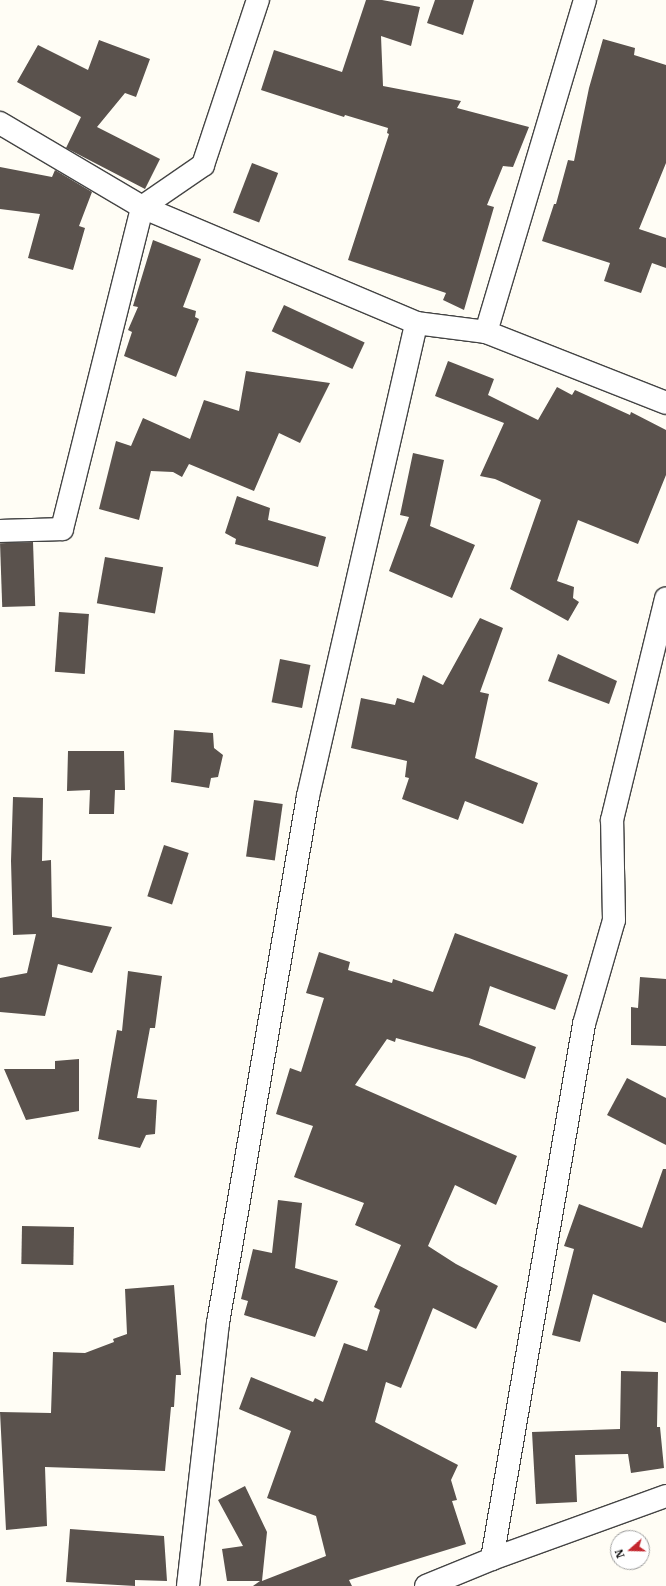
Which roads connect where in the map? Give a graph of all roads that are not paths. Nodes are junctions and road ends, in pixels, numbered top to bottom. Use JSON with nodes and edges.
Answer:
{"nodes":[{"id":1,"x":258,"y":0,"type":"edge"},
{"id":2,"x":585,"y":0,"type":"edge"},
{"id":3,"x":0,"y":123,"type":"edge"},
{"id":4,"x":142,"y":207,"type":"junction"},
{"id":5,"x":416,"y":323,"type":"junction"},
{"id":6,"x":486,"y":332,"type":"junction"},
{"id":7,"x":666,"y":403,"type":"edge"},
{"id":8,"x":0,"y":531,"type":"edge"},
{"id":9,"x":666,"y":598,"type":"edge"},
{"id":10,"x":666,"y":1496,"type":"edge"},
{"id":11,"x":492,"y":1559,"type":"junction"},
{"id":12,"x":188,"y":1586,"type":"edge"},
{"id":13,"x":426,"y":1586,"type":"edge"}],
"edges":[{"from":1,"to":4,"type":"street"},
{"from":2,"to":6,"type":"street"},
{"from":3,"to":4,"type":"street"},
{"from":4,"to":5,"type":"street"},
{"from":4,"to":8,"type":"street"},
{"from":5,"to":6,"type":"street"},
{"from":5,"to":12,"type":"street"},
{"from":6,"to":7,"type":"street"},
{"from":9,"to":11,"type":"street"},
{"from":10,"to":11,"type":"street"},
{"from":11,"to":13,"type":"street"}]}
